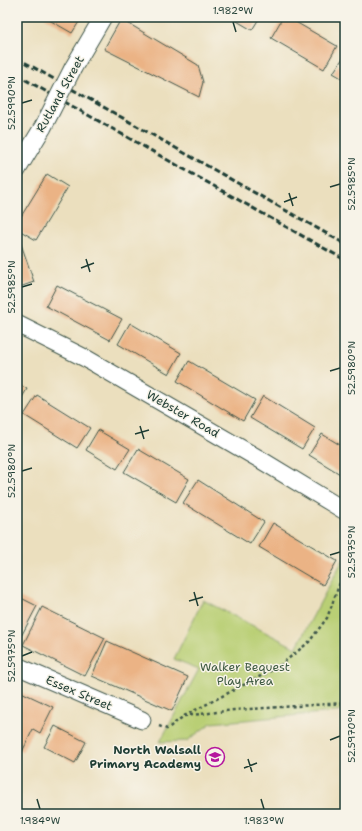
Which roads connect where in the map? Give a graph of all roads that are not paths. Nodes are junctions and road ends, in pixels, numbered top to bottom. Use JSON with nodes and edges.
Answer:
{"nodes":[{"id":1,"x":104,"y":17,"type":"edge"},
{"id":2,"x":17,"y":170,"type":"edge"},
{"id":3,"x":17,"y":324,"type":"edge"},
{"id":4,"x":345,"y":511,"type":"edge"},
{"id":5,"x":17,"y":666,"type":"edge"},
{"id":6,"x":142,"y":720,"type":"road end"}],
"edges":[{"from":1,"to":2,"type":"street","name":"Rutland Street","bridge":true},
{"from":3,"to":4,"type":"street","name":"Webster Road"},
{"from":5,"to":6,"type":"street","name":"Essex Street"}]}
